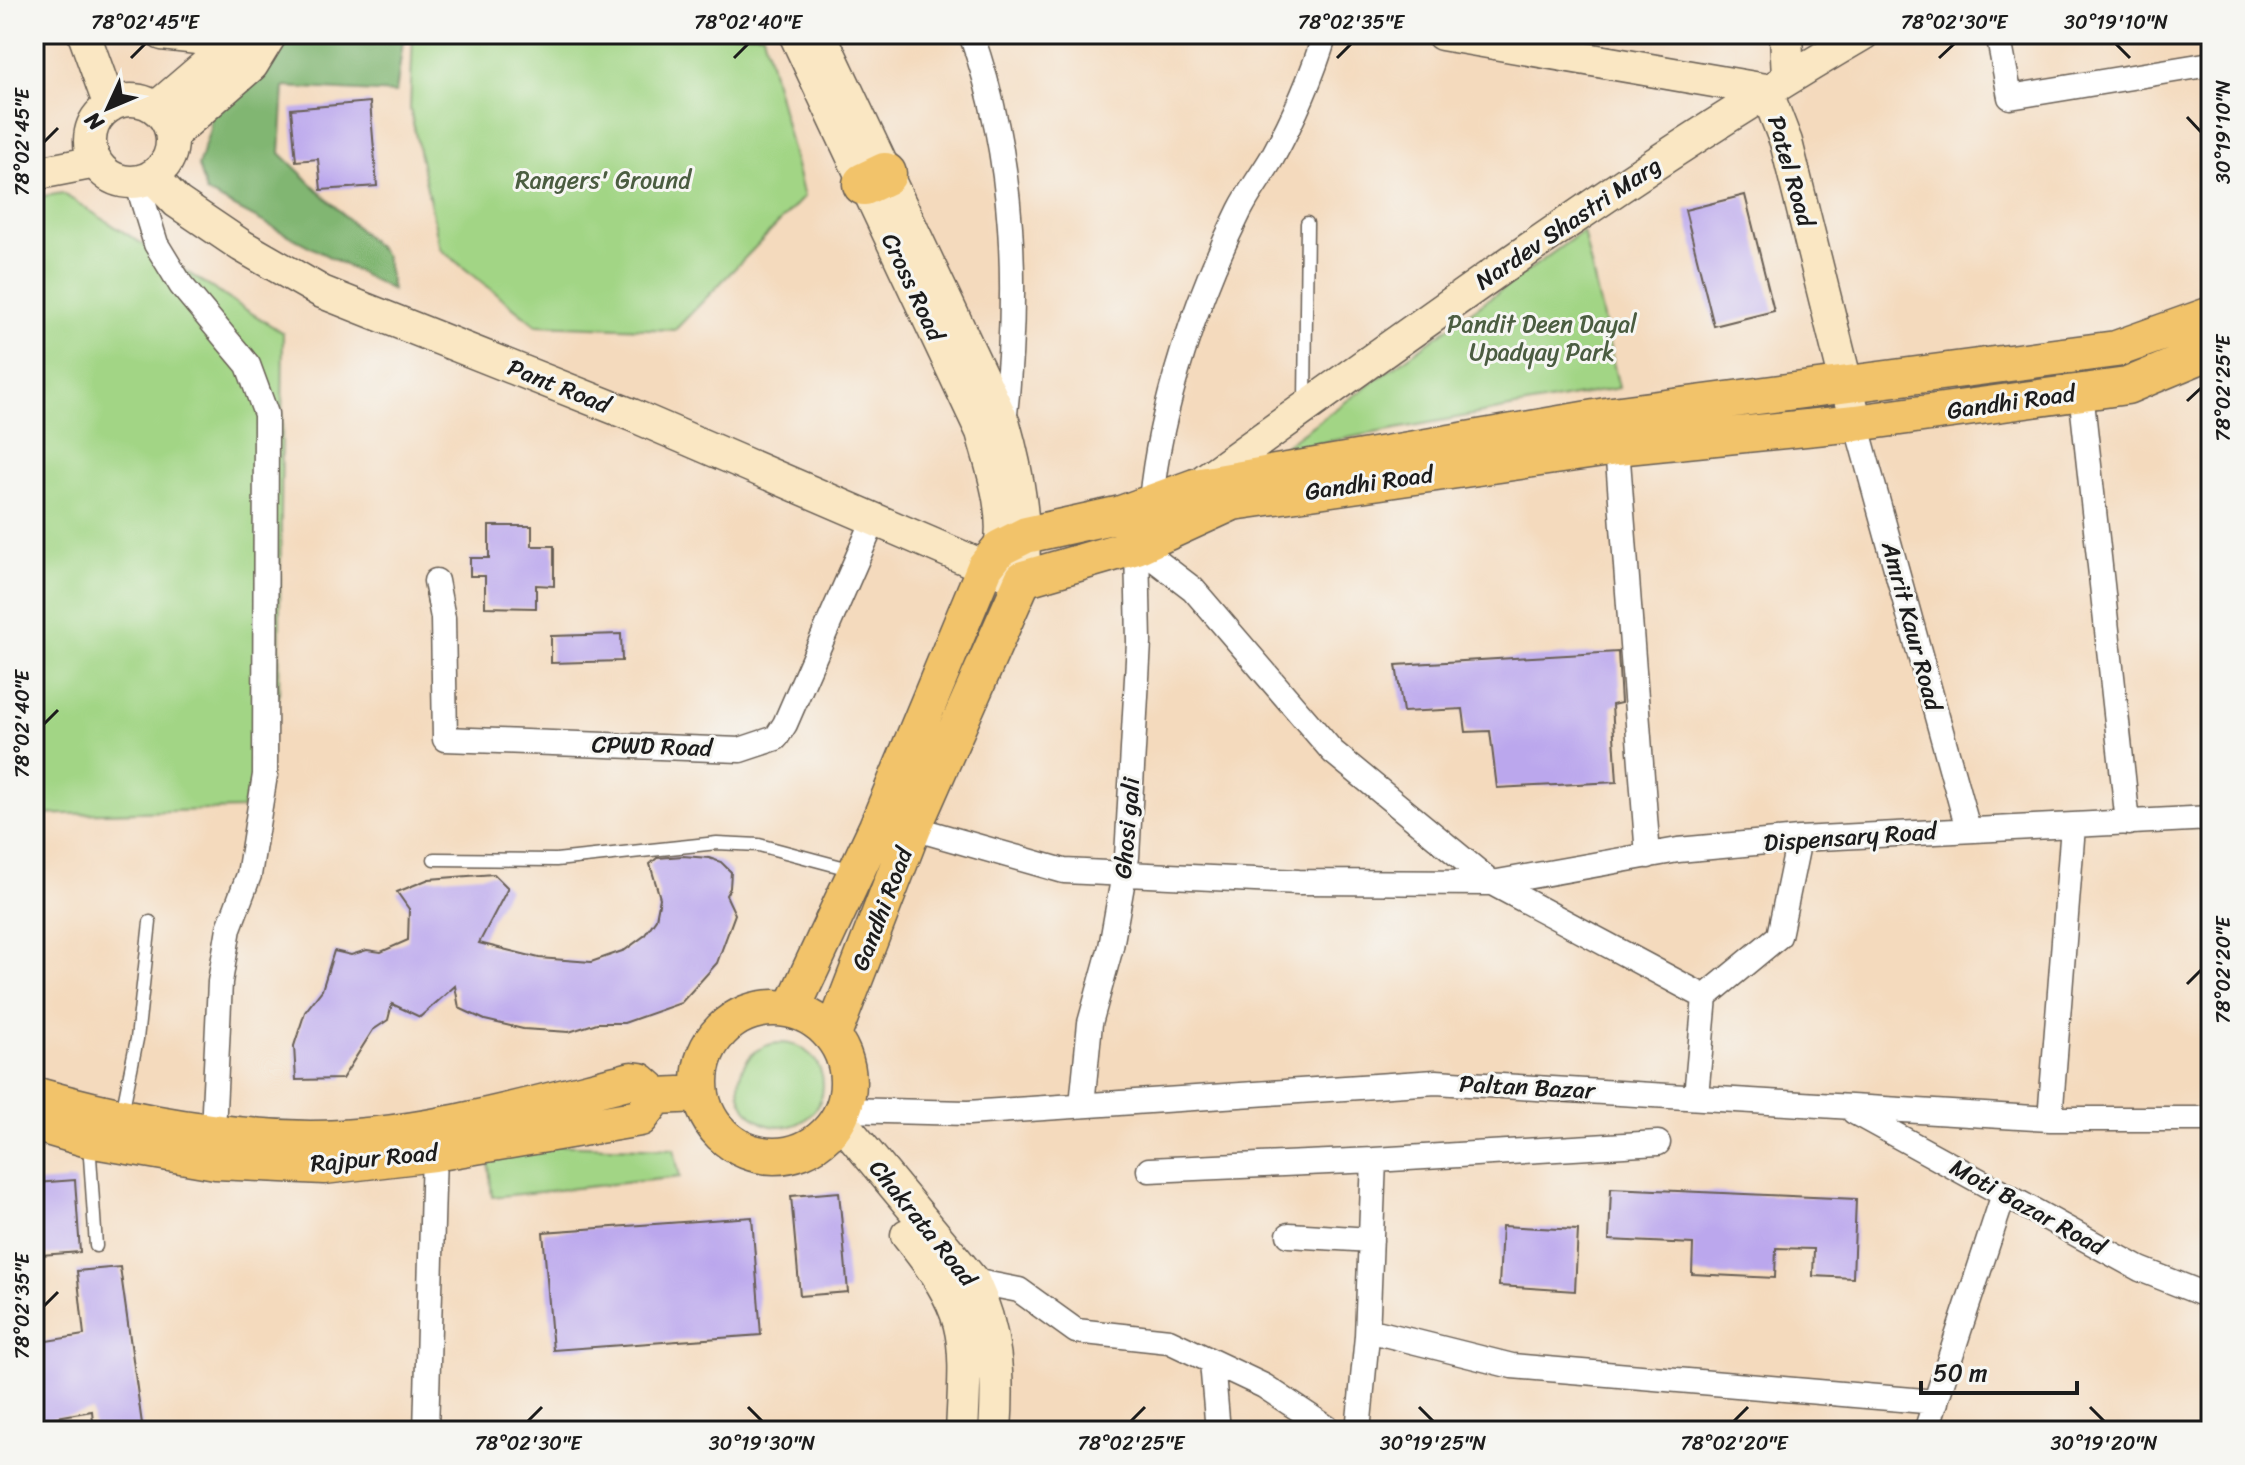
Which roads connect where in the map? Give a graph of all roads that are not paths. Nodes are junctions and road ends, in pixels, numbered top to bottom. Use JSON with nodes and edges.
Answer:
{"nodes":[{"id":1,"x":84,"y":34,"type":"edge"},
{"id":2,"x":162,"y":34,"type":"edge"},
{"id":3,"x":271,"y":34,"type":"edge"},
{"id":4,"x":795,"y":34,"type":"edge"},
{"id":5,"x":820,"y":34,"type":"edge"},
{"id":6,"x":971,"y":34,"type":"edge"},
{"id":7,"x":1325,"y":34,"type":"edge"},
{"id":8,"x":1442,"y":34,"type":"edge"},
{"id":9,"x":1786,"y":34,"type":"edge"},
{"id":10,"x":1863,"y":34,"type":"edge"},
{"id":11,"x":1998,"y":34,"type":"edge"},
{"id":12,"x":245,"y":38,"type":"edge"},
{"id":13,"x":2211,"y":64,"type":"edge"},
{"id":14,"x":1777,"y":84,"type":"junction"},
{"id":15,"x":110,"y":106,"type":"junction"},
{"id":16,"x":164,"y":122,"type":"junction"},
{"id":17,"x":96,"y":162,"type":"junction"},
{"id":18,"x":34,"y":174,"type":"edge"},
{"id":19,"x":144,"y":179,"type":"junction"},
{"id":20,"x":874,"y":179,"type":"junction"},
{"id":21,"x":1307,"y":223,"type":"dead end"},
{"id":22,"x":2211,"y":315,"type":"edge"},
{"id":23,"x":2211,"y":351,"type":"edge"},
{"id":24,"x":1848,"y":384,"type":"junction"},
{"id":25,"x":2081,"y":392,"type":"junction"},
{"id":26,"x":1305,"y":409,"type":"junction"},
{"id":27,"x":1856,"y":423,"type":"junction"},
{"id":28,"x":1004,"y":424,"type":"junction"},
{"id":29,"x":1617,"y":447,"type":"junction"},
{"id":30,"x":1195,"y":487,"type":"junction"},
{"id":31,"x":1151,"y":501,"type":"junction"},
{"id":32,"x":874,"y":520,"type":"junction"},
{"id":33,"x":1137,"y":546,"type":"junction"},
{"id":34,"x":1003,"y":550,"type":"junction"},
{"id":35,"x":1023,"y":579,"type":"junction"},
{"id":36,"x":436,"y":581,"type":"dead end"},
{"id":37,"x":2211,"y":818,"type":"edge"},
{"id":38,"x":2128,"y":823,"type":"junction"},
{"id":39,"x":2073,"y":826,"type":"junction"},
{"id":40,"x":913,"y":828,"type":"junction"},
{"id":41,"x":1968,"y":829,"type":"junction"},
{"id":42,"x":1799,"y":839,"type":"junction"},
{"id":43,"x":1648,"y":856,"type":"junction"},
{"id":44,"x":434,"y":859,"type":"dead end"},
{"id":45,"x":856,"y":871,"type":"junction"},
{"id":46,"x":1124,"y":875,"type":"junction"},
{"id":47,"x":1492,"y":883,"type":"junction"},
{"id":48,"x":150,"y":922,"type":"dead end"},
{"id":49,"x":1705,"y":997,"type":"junction"},
{"id":50,"x":792,"y":1009,"type":"junction"},
{"id":51,"x":833,"y":1035,"type":"junction"},
{"id":52,"x":701,"y":1094,"type":"junction"},
{"id":53,"x":34,"y":1095,"type":"edge"},
{"id":54,"x":657,"y":1096,"type":"junction"},
{"id":55,"x":1696,"y":1096,"type":"junction"},
{"id":56,"x":1082,"y":1105,"type":"junction"},
{"id":57,"x":1848,"y":1109,"type":"junction"},
{"id":58,"x":121,"y":1116,"type":"junction"},
{"id":59,"x":2050,"y":1119,"type":"junction"},
{"id":60,"x":2211,"y":1119,"type":"edge"},
{"id":61,"x":837,"y":1121,"type":"junction"},
{"id":62,"x":34,"y":1123,"type":"edge"},
{"id":63,"x":213,"y":1131,"type":"junction"},
{"id":64,"x":88,"y":1139,"type":"junction"},
{"id":65,"x":1658,"y":1143,"type":"dead end"},
{"id":66,"x":434,"y":1153,"type":"junction"},
{"id":67,"x":1374,"y":1160,"type":"junction"},
{"id":68,"x":1149,"y":1170,"type":"dead end"},
{"id":69,"x":2004,"y":1194,"type":"junction"},
{"id":70,"x":1289,"y":1235,"type":"dead end"},
{"id":71,"x":1371,"y":1240,"type":"junction"},
{"id":72,"x":96,"y":1246,"type":"dead end"},
{"id":73,"x":973,"y":1281,"type":"junction"},
{"id":74,"x":2211,"y":1297,"type":"edge"},
{"id":75,"x":1367,"y":1336,"type":"junction"},
{"id":76,"x":1212,"y":1362,"type":"junction"},
{"id":77,"x":1936,"y":1402,"type":"junction"},
{"id":78,"x":427,"y":1430,"type":"edge"},
{"id":79,"x":962,"y":1431,"type":"edge"},
{"id":80,"x":995,"y":1431,"type":"edge"},
{"id":81,"x":1218,"y":1431,"type":"edge"},
{"id":82,"x":1332,"y":1431,"type":"edge"},
{"id":83,"x":1358,"y":1431,"type":"edge"},
{"id":84,"x":1926,"y":1431,"type":"edge"}],
"edges":[{"from":1,"to":15,"type":"street"},
{"from":2,"to":12,"type":"street"},
{"from":3,"to":16,"type":"street"},
{"from":4,"to":20,"type":"street","name":"Cross Road"},
{"from":5,"to":20,"type":"street","name":"Cross Road"},
{"from":6,"to":28,"type":"street"},
{"from":7,"to":31,"type":"street"},
{"from":8,"to":14,"type":"street","name":"Patel Road"},
{"from":9,"to":14,"type":"street"},
{"from":10,"to":14,"type":"street","name":"Nardev Shastri Marg"},
{"from":11,"to":13,"type":"street"},
{"from":12,"to":16,"type":"street"},
{"from":14,"to":24,"type":"street","name":"Patel Road"},
{"from":14,"to":26,"type":"street","name":"Nardev Shastri Marg"},
{"from":15,"to":16,"type":"street"},
{"from":15,"to":17,"type":"street"},
{"from":16,"to":19,"type":"street"},
{"from":17,"to":18,"type":"street"},
{"from":17,"to":19,"type":"street"},
{"from":19,"to":32,"type":"street","name":"Pant Road"},
{"from":19,"to":63,"type":"street"},
{"from":20,"to":28,"type":"street","name":"Cross Road"},
{"from":20,"to":34,"type":"street","name":"Cross Road"},
{"from":21,"to":26,"type":"lane"},
{"from":22,"to":24,"type":"main road","name":"Gandhi Road"},
{"from":23,"to":25,"type":"main road","name":"Gandhi Road"},
{"from":24,"to":27,"type":"street","name":"Patel Road"},
{"from":24,"to":30,"type":"main road","name":"Gandhi Road"},
{"from":25,"to":27,"type":"main road","name":"Gandhi Road"},
{"from":25,"to":38,"type":"street"},
{"from":26,"to":30,"type":"street","name":"Nardev Shastri Marg"},
{"from":27,"to":29,"type":"main road","name":"Gandhi Road"},
{"from":27,"to":41,"type":"street","name":"Amrit Kaur Road"},
{"from":28,"to":34,"type":"street","name":"Cross Road"},
{"from":29,"to":33,"type":"main road","name":"Gandhi Road"},
{"from":29,"to":43,"type":"street"},
{"from":30,"to":31,"type":"main road","name":"Gandhi Road"},
{"from":31,"to":34,"type":"main road","name":"Gandhi Road"},
{"from":32,"to":34,"type":"street","name":"Pant Road"},
{"from":32,"to":36,"type":"street","name":"CPWD Road"},
{"from":33,"to":35,"type":"main road","name":"Gandhi Road"},
{"from":33,"to":46,"type":"street","name":"Ghosi gali"},
{"from":33,"to":47,"type":"street"},
{"from":34,"to":35,"type":"street","name":"Pant Road"},
{"from":34,"to":35,"type":"street"},
{"from":34,"to":45,"type":"main road","name":"Gandhi Road"},
{"from":35,"to":40,"type":"main road","name":"Gandhi Road"},
{"from":37,"to":38,"type":"street","name":"Dispensary Road"},
{"from":38,"to":39,"type":"street","name":"Dispensary Road"},
{"from":39,"to":41,"type":"street","name":"Dispensary Road"},
{"from":39,"to":59,"type":"street"},
{"from":40,"to":46,"type":"street","name":"Dispensary Road"},
{"from":40,"to":51,"type":"main road","name":"Gandhi Road"},
{"from":41,"to":42,"type":"street","name":"Dispensary Road"},
{"from":42,"to":43,"type":"street","name":"Dispensary Road"},
{"from":42,"to":49,"type":"street"},
{"from":43,"to":47,"type":"street","name":"Dispensary Road"},
{"from":44,"to":45,"type":"lane"},
{"from":45,"to":50,"type":"main road","name":"Gandhi Road"},
{"from":46,"to":47,"type":"street","name":"Dispensary Road"},
{"from":46,"to":56,"type":"street","name":"Ghosi gali"},
{"from":47,"to":49,"type":"street"},
{"from":48,"to":58,"type":"lane"},
{"from":49,"to":55,"type":"street"},
{"from":50,"to":51,"type":"main road"},
{"from":50,"to":52,"type":"main road"},
{"from":51,"to":61,"type":"main road"},
{"from":52,"to":54,"type":"main road","name":"Rajpur Road"},
{"from":52,"to":61,"type":"main road"},
{"from":53,"to":58,"type":"main road","name":"Rajpur Road"},
{"from":54,"to":63,"type":"main road","name":"Rajpur Road"},
{"from":54,"to":66,"type":"main road","name":"Rajpur Road"},
{"from":55,"to":56,"type":"street","name":"Paltan Bazar"},
{"from":55,"to":57,"type":"street","name":"Paltan Bazar"},
{"from":56,"to":61,"type":"street","name":"Paltan Bazar"},
{"from":57,"to":59,"type":"street","name":"Paltan Bazar"},
{"from":57,"to":69,"type":"street","name":"Moti Bazar Road"},
{"from":58,"to":63,"type":"main road","name":"Rajpur Road"},
{"from":59,"to":60,"type":"street","name":"Paltan Bazar"},
{"from":61,"to":73,"type":"street","name":"Chakrata Road"},
{"from":61,"to":79,"type":"street","name":"Chakrata Road"},
{"from":62,"to":64,"type":"main road","name":"Rajpur Road"},
{"from":64,"to":66,"type":"main road","name":"Rajpur Road"},
{"from":64,"to":72,"type":"lane"},
{"from":65,"to":67,"type":"street"},
{"from":66,"to":78,"type":"street"},
{"from":67,"to":68,"type":"street"},
{"from":67,"to":71,"type":"street"},
{"from":69,"to":74,"type":"street","name":"Moti Bazar Road"},
{"from":69,"to":77,"type":"street"},
{"from":70,"to":71,"type":"street"},
{"from":71,"to":75,"type":"street"},
{"from":73,"to":76,"type":"street"},
{"from":73,"to":80,"type":"street","name":"Chakrata Road"},
{"from":75,"to":77,"type":"street"},
{"from":75,"to":83,"type":"street"},
{"from":76,"to":81,"type":"street"},
{"from":76,"to":82,"type":"street"},
{"from":77,"to":84,"type":"street"}]}
